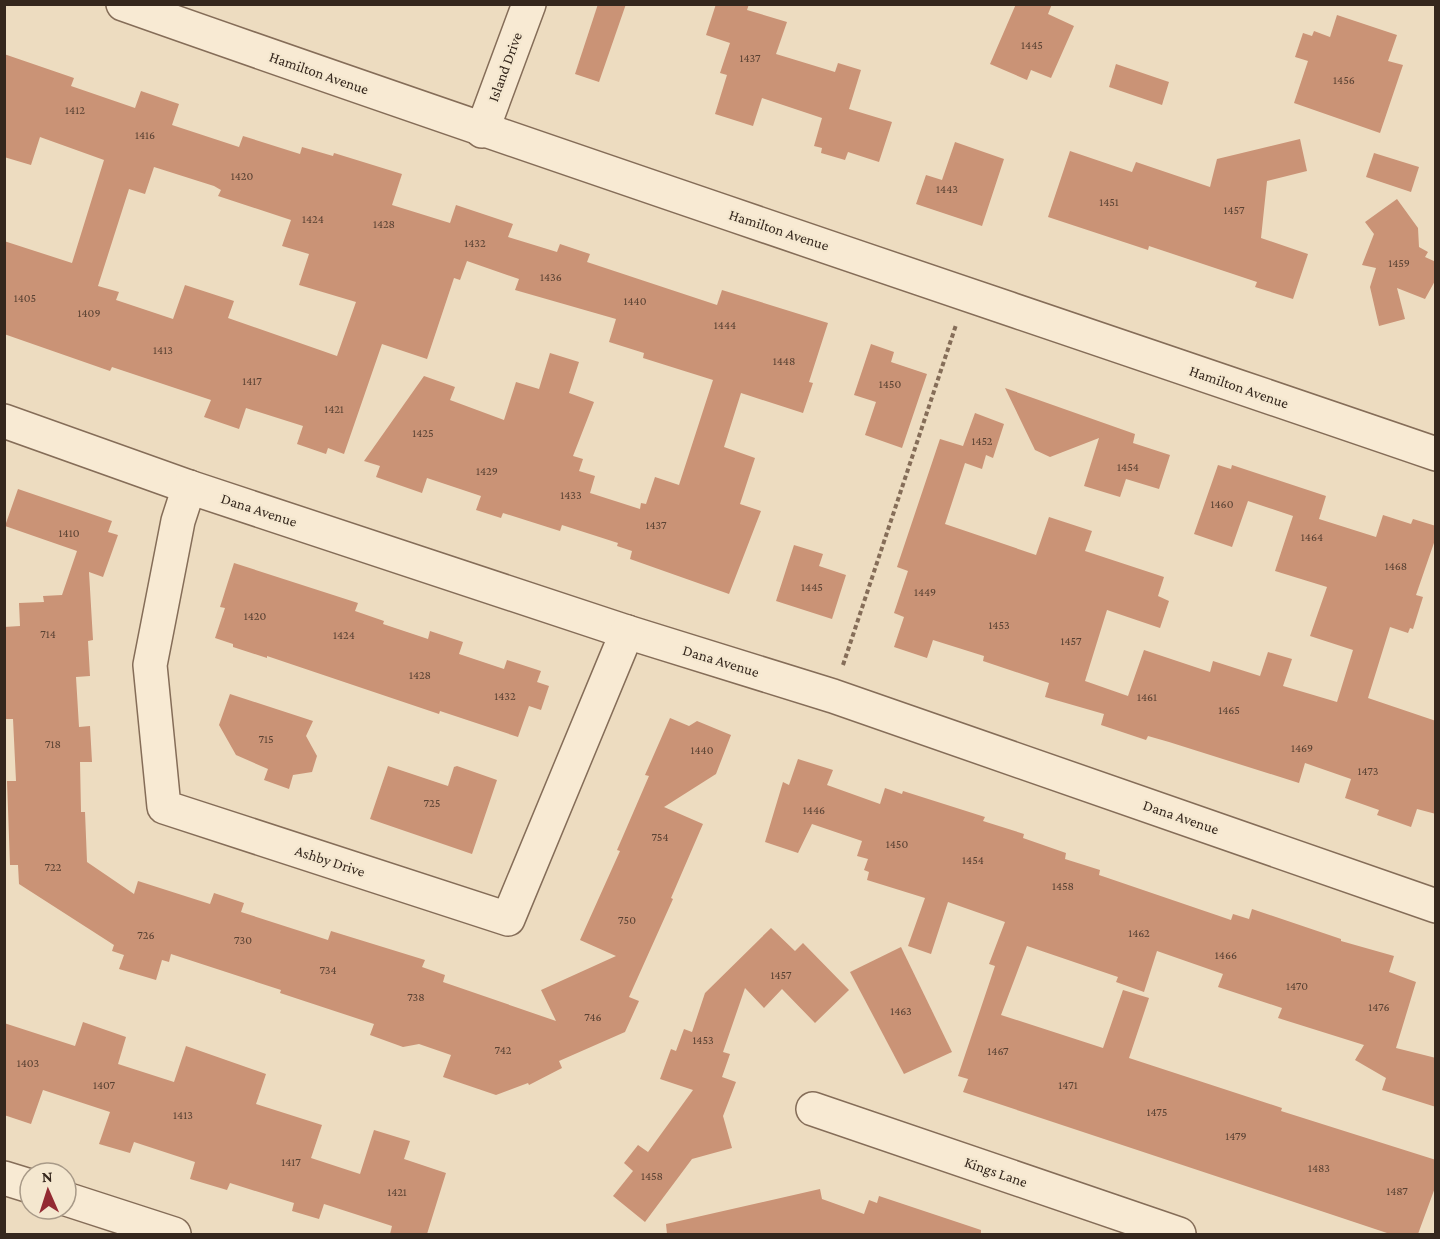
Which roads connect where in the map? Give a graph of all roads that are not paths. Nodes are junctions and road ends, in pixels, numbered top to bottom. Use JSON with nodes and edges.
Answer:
{"nodes":[{"id":1,"x":123,"y":4,"type":"edge"},
{"id":2,"x":529,"y":4,"type":"edge"},
{"id":3,"x":482,"y":131,"type":"junction"},
{"id":4,"x":4,"y":421,"type":"edge"},
{"id":5,"x":1436,"y":454,"type":"edge"},
{"id":6,"x":189,"y":487,"type":"junction"},
{"id":7,"x":627,"y":632,"type":"junction"},
{"id":8,"x":1436,"y":906,"type":"edge"},
{"id":9,"x":813,"y":1109,"type":"dead end"},
{"id":10,"x":78,"y":1202,"type":"edge"},
{"id":11,"x":174,"y":1234,"type":"edge"},
{"id":12,"x":1179,"y":1234,"type":"edge"}],
"edges":[{"from":1,"to":3,"type":"street","name":"Hamilton Avenue"},
{"from":2,"to":3,"type":"street","name":"Island Drive"},
{"from":3,"to":5,"type":"street","name":"Hamilton Avenue"},
{"from":4,"to":6,"type":"street","name":"Dana Avenue"},
{"from":6,"to":7,"type":"street","name":"Dana Avenue"},
{"from":6,"to":7,"type":"street","name":"Ashby Drive"},
{"from":7,"to":8,"type":"street","name":"Dana Avenue"},
{"from":9,"to":12,"type":"street","name":"Kings Lane"},
{"from":10,"to":11,"type":"street"}]}
